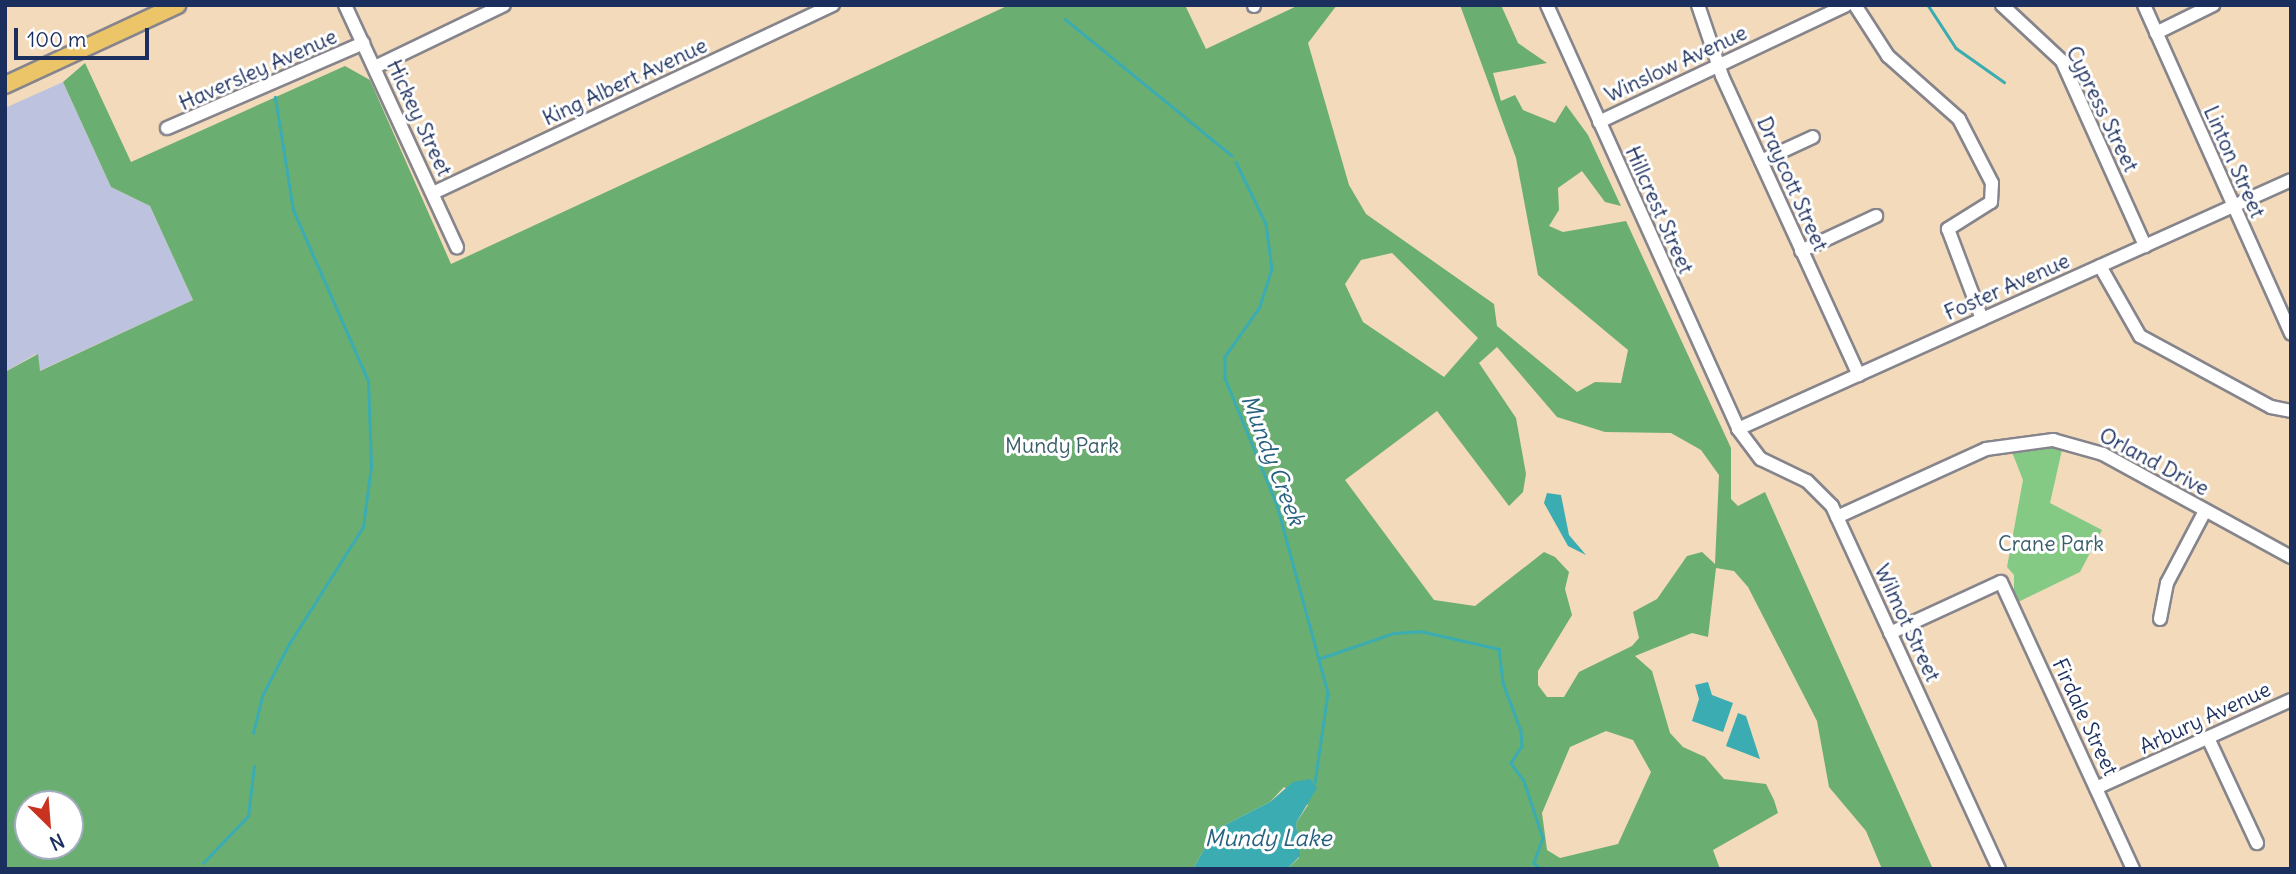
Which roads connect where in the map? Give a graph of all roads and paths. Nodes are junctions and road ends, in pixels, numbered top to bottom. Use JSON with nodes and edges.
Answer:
{"nodes":[{"id":1,"x":177,"y":5,"type":"edge"},
{"id":2,"x":345,"y":5,"type":"edge"},
{"id":3,"x":504,"y":5,"type":"edge"},
{"id":4,"x":833,"y":5,"type":"edge"},
{"id":5,"x":1547,"y":5,"type":"edge"},
{"id":6,"x":1698,"y":5,"type":"edge"},
{"id":7,"x":1846,"y":5,"type":"edge"},
{"id":8,"x":1855,"y":5,"type":"edge"},
{"id":9,"x":2002,"y":5,"type":"edge"},
{"id":10,"x":2144,"y":5,"type":"edge"},
{"id":11,"x":2213,"y":5,"type":"edge"},
{"id":12,"x":812,"y":10,"type":"edge"},
{"id":13,"x":2156,"y":33,"type":"junction"},
{"id":14,"x":363,"y":43,"type":"junction"},
{"id":15,"x":1720,"y":65,"type":"junction"},
{"id":16,"x":375,"y":66,"type":"junction"},
{"id":17,"x":5,"y":85,"type":"edge"},
{"id":18,"x":1599,"y":122,"type":"junction"},
{"id":19,"x":167,"y":128,"type":"dead end"},
{"id":20,"x":1813,"y":137,"type":"dead end"},
{"id":21,"x":1761,"y":161,"type":"junction"},
{"id":22,"x":2291,"y":180,"type":"edge"},
{"id":23,"x":433,"y":193,"type":"junction"},
{"id":24,"x":2232,"y":206,"type":"junction"},
{"id":25,"x":1876,"y":216,"type":"dead end"},
{"id":26,"x":2145,"y":246,"type":"junction"},
{"id":27,"x":457,"y":247,"type":"dead end"},
{"id":28,"x":1801,"y":251,"type":"junction"},
{"id":29,"x":2100,"y":266,"type":"junction"},
{"id":30,"x":1982,"y":319,"type":"junction"},
{"id":31,"x":2290,"y":329,"type":"edge"},
{"id":32,"x":1859,"y":374,"type":"junction"},
{"id":33,"x":2291,"y":411,"type":"edge"},
{"id":34,"x":1738,"y":429,"type":"junction"},
{"id":35,"x":2205,"y":511,"type":"junction"},
{"id":36,"x":1837,"y":517,"type":"junction"},
{"id":37,"x":2291,"y":556,"type":"edge"},
{"id":38,"x":2160,"y":619,"type":"dead end"},
{"id":39,"x":1890,"y":633,"type":"junction"},
{"id":40,"x":2291,"y":700,"type":"edge"},
{"id":41,"x":2208,"y":738,"type":"junction"},
{"id":42,"x":2096,"y":788,"type":"junction"},
{"id":43,"x":2256,"y":844,"type":"dead end"},
{"id":44,"x":1999,"y":869,"type":"edge"},
{"id":45,"x":2133,"y":869,"type":"edge"}],
"edges":[{"from":1,"to":17,"type":"main road"},
{"from":2,"to":14,"type":"street","name":"Hickey Street"},
{"from":3,"to":16,"type":"street"},
{"from":4,"to":12,"type":"street","name":"King Albert Avenue"},
{"from":5,"to":18,"type":"street","name":"Hillcrest Street"},
{"from":6,"to":15,"type":"street","name":"Draycott Street"},
{"from":7,"to":15,"type":"street","name":"Winslow Avenue"},
{"from":8,"to":30,"type":"street"},
{"from":9,"to":26,"type":"street","name":"Cypress Street"},
{"from":10,"to":13,"type":"street","name":"Linton Street"},
{"from":11,"to":13,"type":"street"},
{"from":12,"to":23,"type":"street","name":"King Albert Avenue"},
{"from":13,"to":24,"type":"street","name":"Linton Street"},
{"from":14,"to":16,"type":"street","name":"Hickey Street"},
{"from":14,"to":19,"type":"street","name":"Haversley Avenue"},
{"from":15,"to":18,"type":"street","name":"Winslow Avenue"},
{"from":15,"to":21,"type":"street","name":"Draycott Street"},
{"from":16,"to":23,"type":"street","name":"Hickey Street"},
{"from":18,"to":34,"type":"street","name":"Hillcrest Street"},
{"from":20,"to":21,"type":"street"},
{"from":21,"to":28,"type":"street","name":"Draycott Street"},
{"from":22,"to":24,"type":"street","name":"Foster Avenue"},
{"from":23,"to":27,"type":"street","name":"Hickey Street"},
{"from":24,"to":26,"type":"street","name":"Foster Avenue"},
{"from":24,"to":31,"type":"street","name":"Linton Street"},
{"from":25,"to":28,"type":"street"},
{"from":26,"to":29,"type":"street","name":"Foster Avenue"},
{"from":28,"to":32,"type":"street","name":"Draycott Street"},
{"from":29,"to":30,"type":"street","name":"Foster Avenue"},
{"from":29,"to":33,"type":"street"},
{"from":30,"to":32,"type":"street","name":"Foster Avenue"},
{"from":32,"to":34,"type":"street","name":"Foster Avenue"},
{"from":34,"to":36,"type":"street","name":"Wilmot Street"},
{"from":35,"to":36,"type":"street","name":"Orland Drive"},
{"from":35,"to":37,"type":"street","name":"Orland Drive"},
{"from":35,"to":38,"type":"street"},
{"from":36,"to":39,"type":"street","name":"Wilmot Street"},
{"from":39,"to":42,"type":"street","name":"Firdale Street"},
{"from":39,"to":44,"type":"street","name":"Wilmot Street"},
{"from":40,"to":41,"type":"street","name":"Arbury Avenue"},
{"from":41,"to":42,"type":"street","name":"Arbury Avenue"},
{"from":41,"to":43,"type":"street"},
{"from":42,"to":45,"type":"street","name":"Firdale Street"}]}
